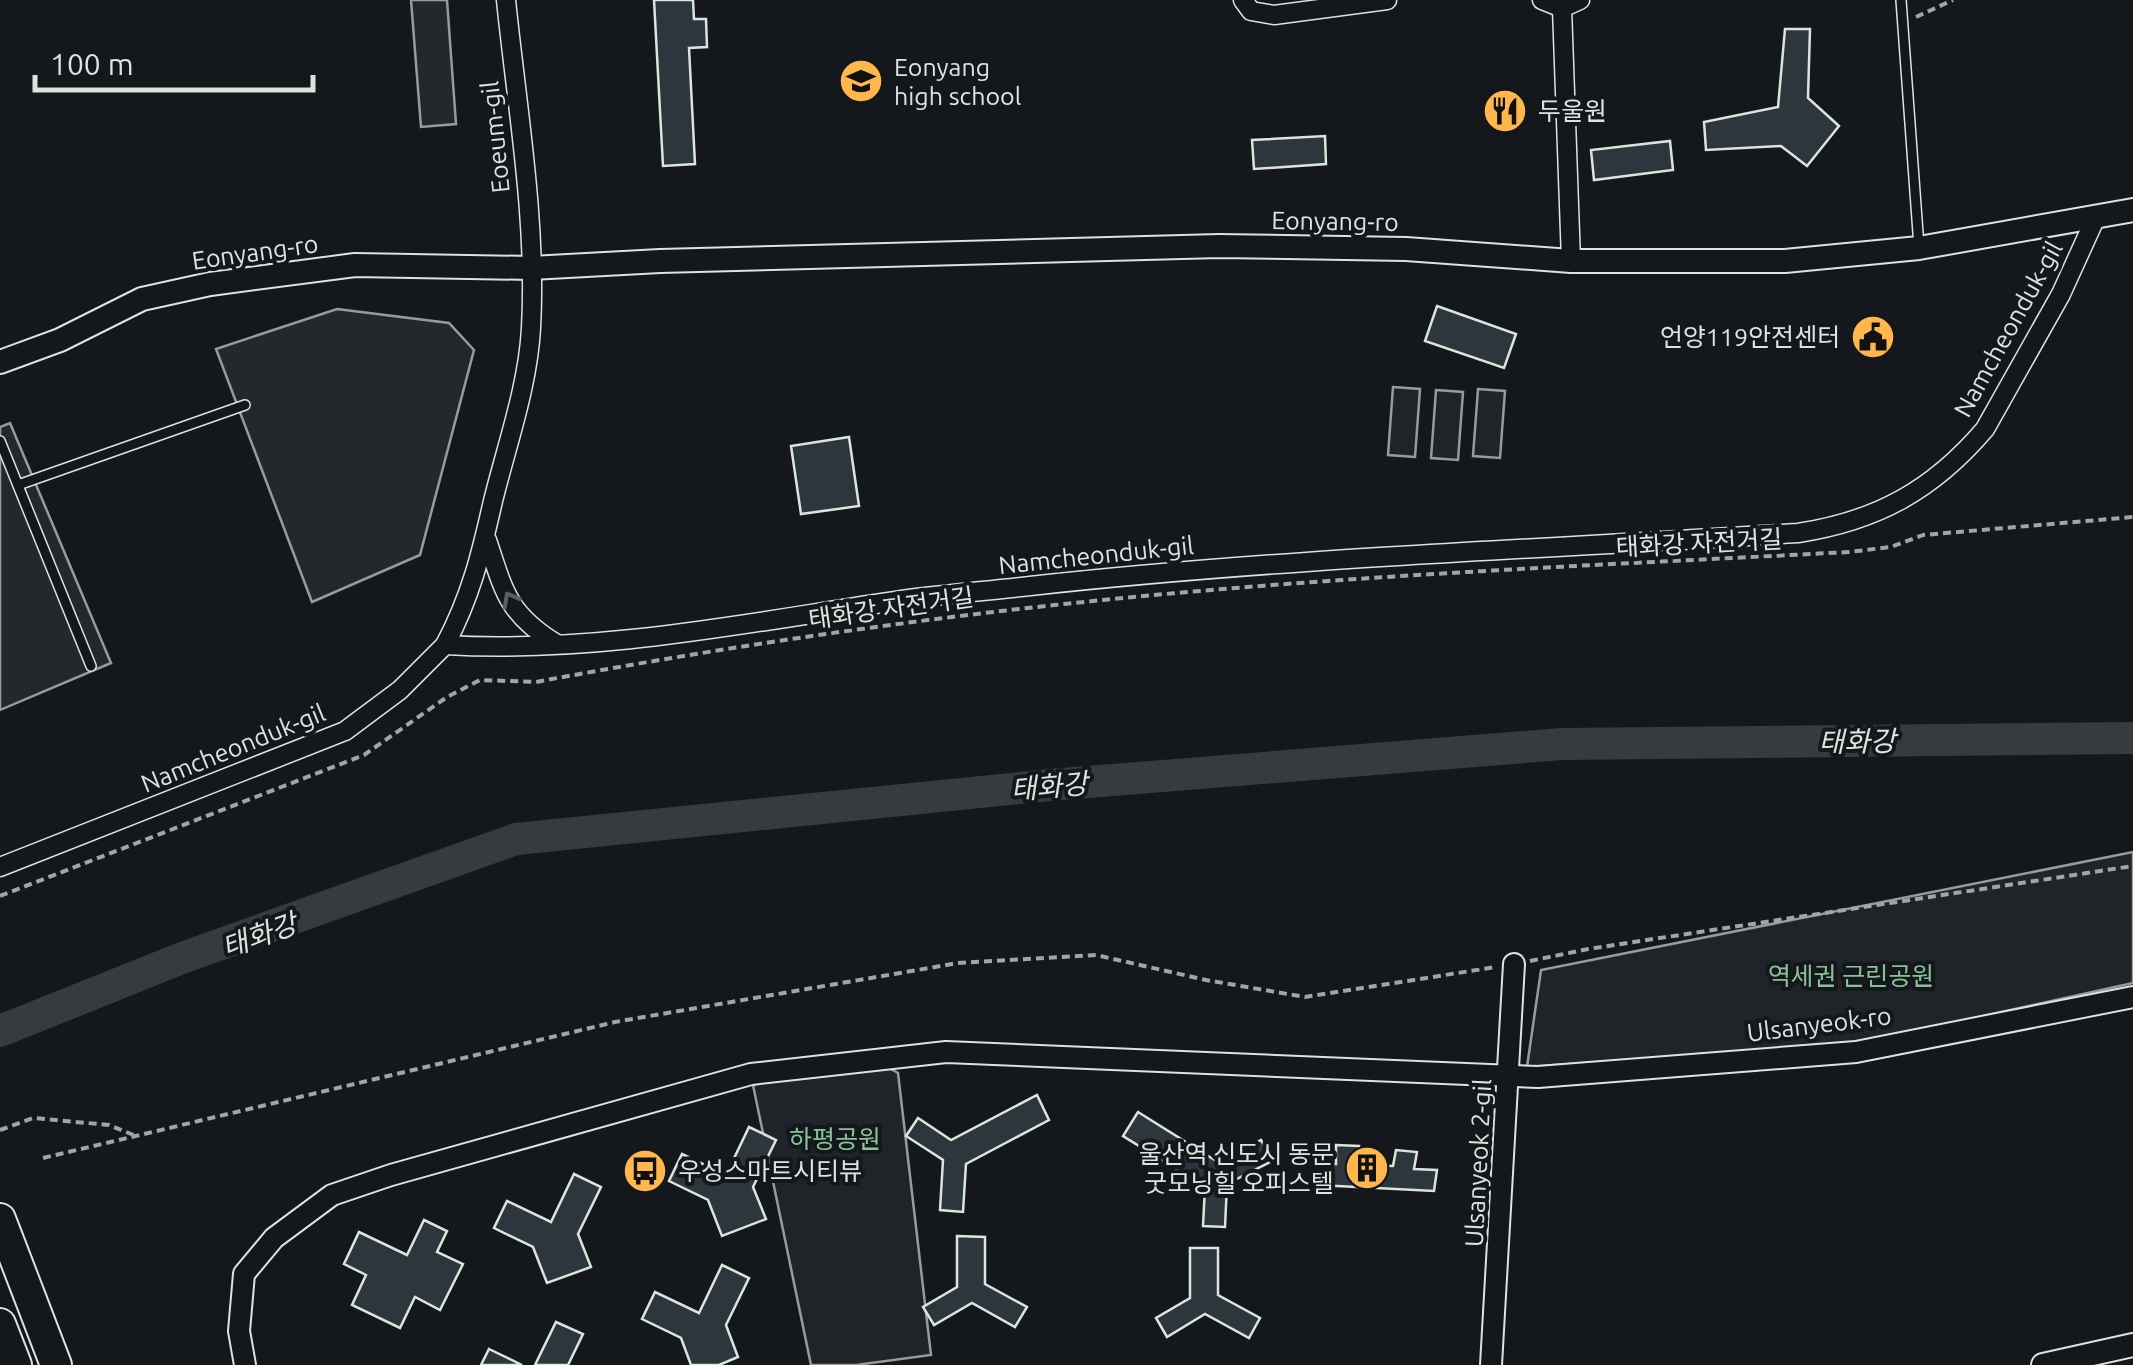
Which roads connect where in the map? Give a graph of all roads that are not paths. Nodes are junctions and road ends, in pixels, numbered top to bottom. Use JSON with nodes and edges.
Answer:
{"nodes":[{"id":1,"x":506,"y":0,"type":"edge"},
{"id":2,"x":1243,"y":0,"type":"edge"},
{"id":3,"x":1387,"y":0,"type":"edge"},
{"id":4,"x":1542,"y":0,"type":"edge"},
{"id":5,"x":1580,"y":0,"type":"edge"},
{"id":6,"x":1901,"y":0,"type":"edge"},
{"id":7,"x":1562,"y":8,"type":"junction"},
{"id":8,"x":2133,"y":210,"type":"edge"},
{"id":9,"x":2096,"y":217,"type":"junction"},
{"id":10,"x":1919,"y":248,"type":"junction"},
{"id":11,"x":1571,"y":261,"type":"junction"},
{"id":12,"x":531,"y":268,"type":"junction"},
{"id":13,"x":0,"y":362,"type":"edge"},
{"id":14,"x":245,"y":405,"type":"dead end"},
{"id":15,"x":0,"y":441,"type":"edge"},
{"id":16,"x":18,"y":485,"type":"junction"},
{"id":17,"x":487,"y":540,"type":"junction"},
{"id":18,"x":444,"y":644,"type":"junction"},
{"id":19,"x":556,"y":644,"type":"junction"},
{"id":20,"x":91,"y":666,"type":"dead end"},
{"id":21,"x":0,"y":867,"type":"edge"},
{"id":22,"x":1514,"y":964,"type":"road end"},
{"id":23,"x":2133,"y":997,"type":"edge"},
{"id":24,"x":1508,"y":1076,"type":"junction"},
{"id":25,"x":0,"y":1218,"type":"edge"},
{"id":26,"x":2133,"y":1345,"type":"edge"},
{"id":27,"x":56,"y":1365,"type":"edge"},
{"id":28,"x":246,"y":1365,"type":"edge"},
{"id":29,"x":1491,"y":1365,"type":"edge"},
{"id":30,"x":2044,"y":1365,"type":"edge"}],
"edges":[{"from":1,"to":12,"type":"street","name":"Eoeum-gil"},
{"from":2,"to":3,"type":"street"},
{"from":4,"to":7,"type":"street"},
{"from":5,"to":7,"type":"street"},
{"from":6,"to":10,"type":"lane"},
{"from":7,"to":11,"type":"street"},
{"from":8,"to":9,"type":"main road","name":"Eonyang-ro"},
{"from":9,"to":10,"type":"main road","name":"Eonyang-ro"},
{"from":9,"to":19,"type":"street","name":"Namcheonduk-gil"},
{"from":10,"to":11,"type":"main road","name":"Eonyang-ro"},
{"from":11,"to":12,"type":"main road","name":"Eonyang-ro"},
{"from":12,"to":13,"type":"main road","name":"Eonyang-ro"},
{"from":12,"to":17,"type":"street"},
{"from":14,"to":16,"type":"lane"},
{"from":15,"to":16,"type":"lane"},
{"from":16,"to":20,"type":"lane"},
{"from":17,"to":18,"type":"street"},
{"from":19,"to":17,"type":"street","one_way":true},
{"from":18,"to":19,"type":"street","name":"Namcheonduk-gil"},
{"from":18,"to":21,"type":"street","name":"Namcheonduk-gil"},
{"from":22,"to":24,"type":"street","name":"Ulsanyeok 2-gil"},
{"from":23,"to":24,"type":"street","name":"Ulsanyeok-ro"},
{"from":24,"to":28,"type":"street","name":"Ulsanyeok-ro"},
{"from":24,"to":29,"type":"street","name":"Ulsanyeok 2-gil"},
{"from":25,"to":27,"type":"highway"},
{"from":26,"to":30,"type":"main road"}]}
